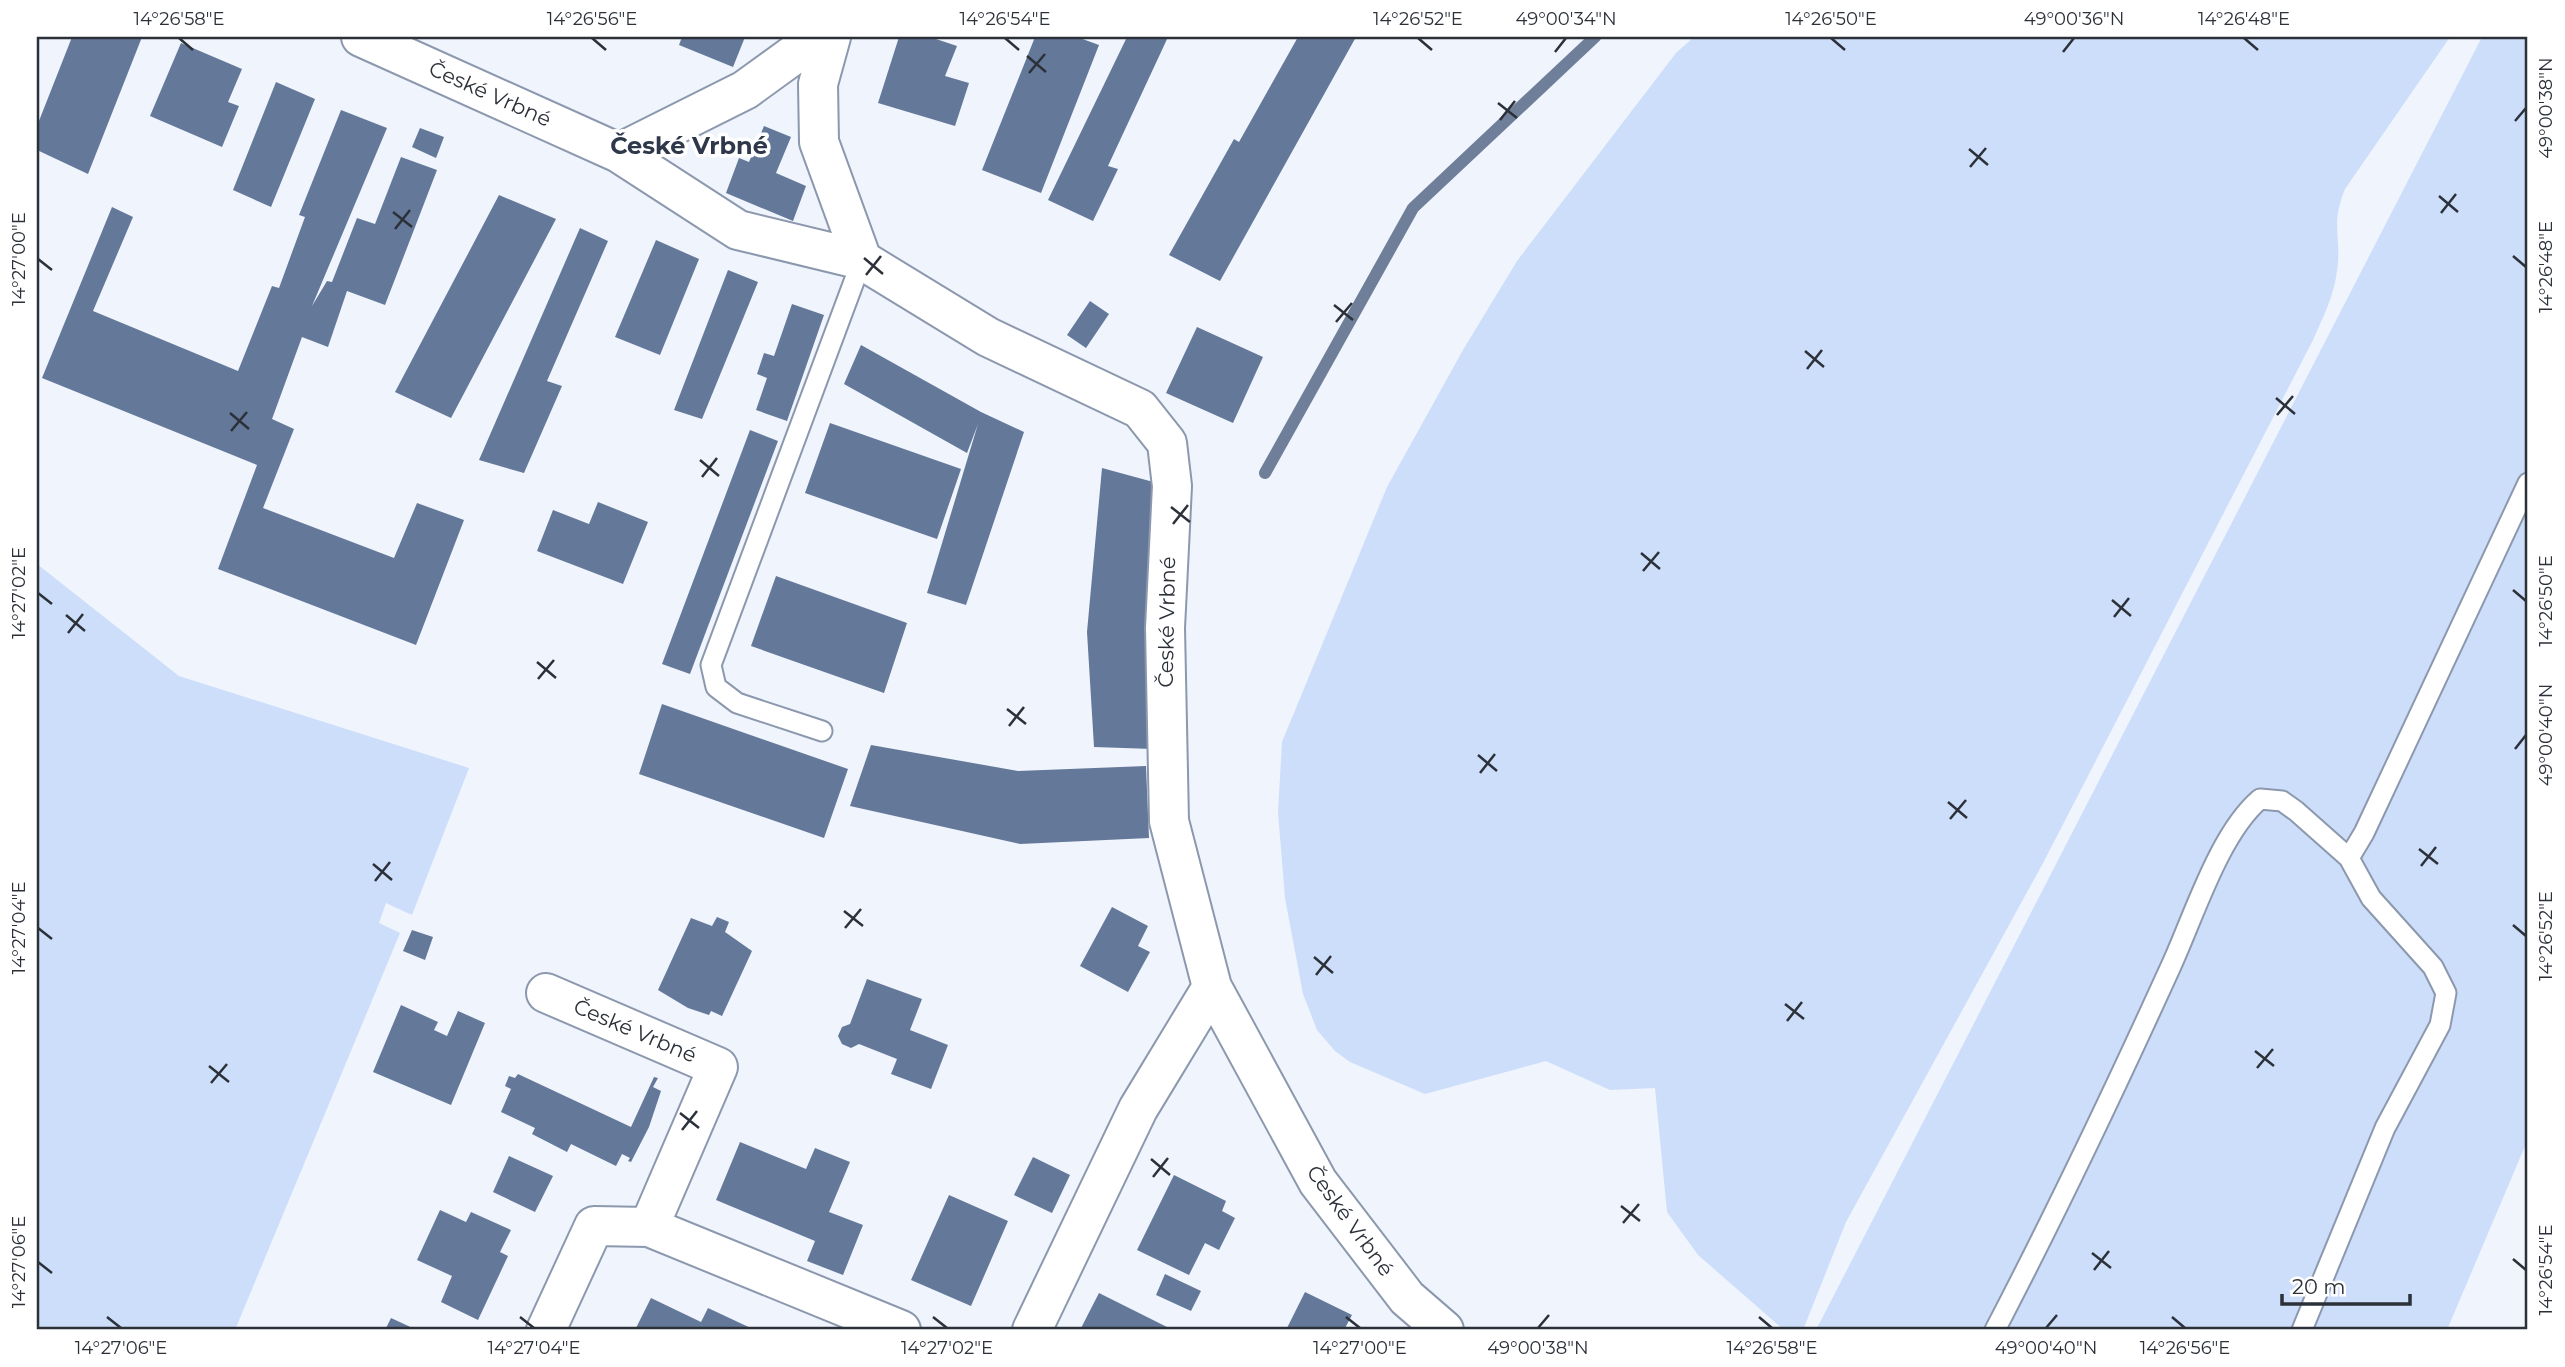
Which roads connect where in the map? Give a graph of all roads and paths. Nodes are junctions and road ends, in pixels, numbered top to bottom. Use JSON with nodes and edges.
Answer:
{"nodes":[{"id":1,"x":360,"y":37,"type":"edge"},
{"id":2,"x":818,"y":37,"type":"edge"},
{"id":3,"x":831,"y":37,"type":"edge"},
{"id":4,"x":619,"y":153,"type":"junction"},
{"id":5,"x":862,"y":260,"type":"junction"},
{"id":6,"x":2528,"y":483,"type":"edge"},
{"id":7,"x":822,"y":731,"type":"dead end"},
{"id":8,"x":2349,"y":858,"type":"junction"},
{"id":9,"x":1212,"y":987,"type":"junction"},
{"id":10,"x":547,"y":993,"type":"dead end"},
{"id":11,"x":649,"y":1227,"type":"junction"},
{"id":12,"x":545,"y":1330,"type":"edge"},
{"id":13,"x":901,"y":1330,"type":"edge"},
{"id":14,"x":1032,"y":1330,"type":"edge"},
{"id":15,"x":1444,"y":1330,"type":"edge"},
{"id":16,"x":1995,"y":1330,"type":"edge"},
{"id":17,"x":2302,"y":1330,"type":"edge"}],
"edges":[{"from":1,"to":4,"type":"street","name":"České Vrbné"},
{"from":2,"to":4,"type":"street"},
{"from":3,"to":5,"type":"street"},
{"from":4,"to":5,"type":"street","name":"České Vrbné"},
{"from":5,"to":7,"type":"lane"},
{"from":5,"to":9,"type":"street","name":"České Vrbné"},
{"from":6,"to":8,"type":"lane"},
{"from":8,"to":16,"type":"lane"},
{"from":8,"to":17,"type":"lane"},
{"from":9,"to":14,"type":"street"},
{"from":9,"to":15,"type":"street","name":"České Vrbné"},
{"from":10,"to":11,"type":"street","name":"České Vrbné"},
{"from":11,"to":12,"type":"street"},
{"from":11,"to":13,"type":"street"}]}
